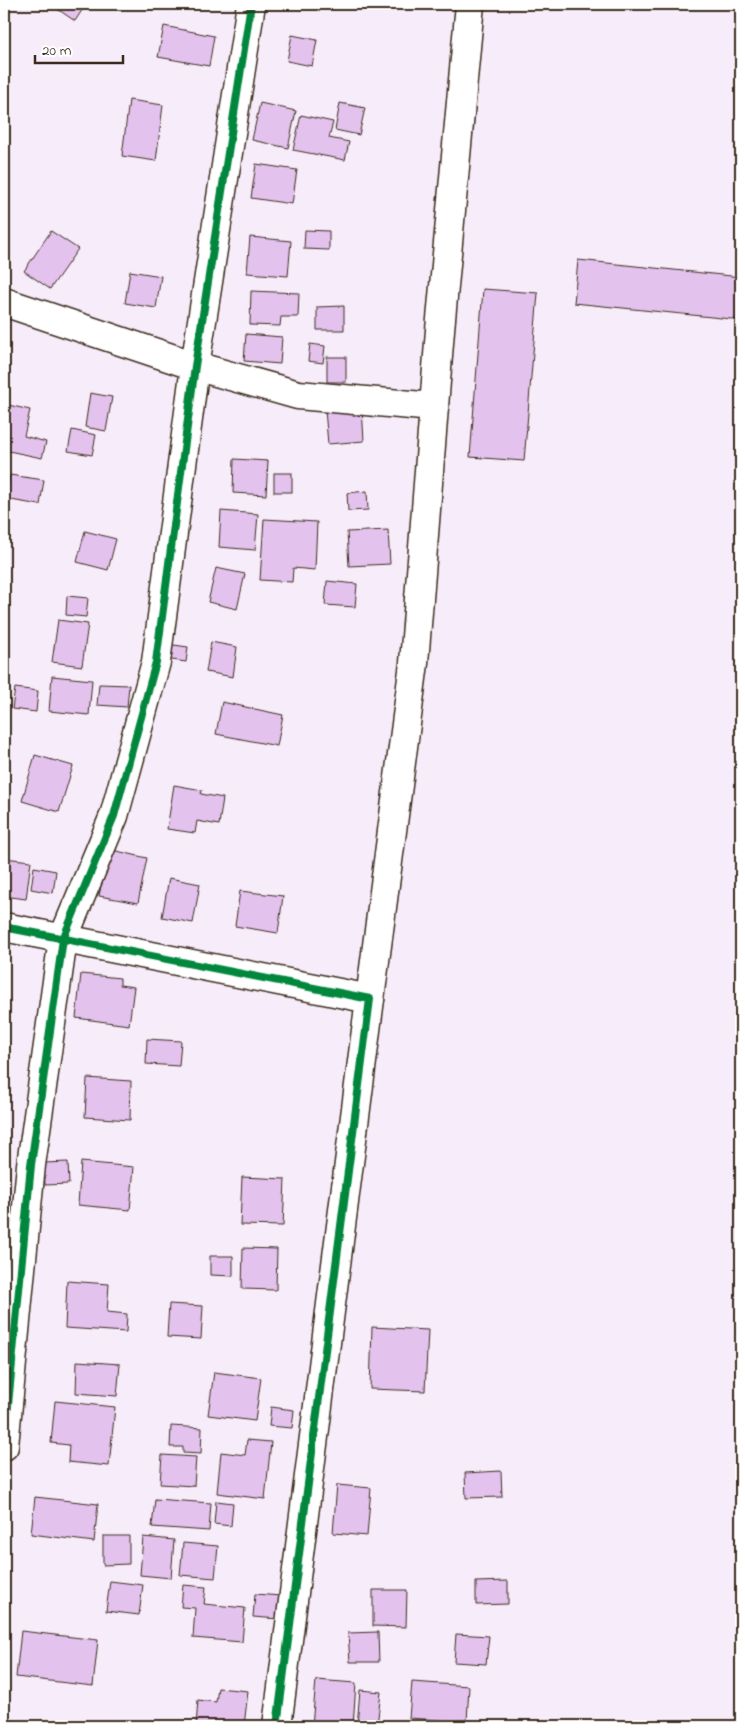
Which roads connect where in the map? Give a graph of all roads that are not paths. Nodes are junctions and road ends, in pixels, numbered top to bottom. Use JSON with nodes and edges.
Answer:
{"nodes":[{"id":1,"x":251,"y":4,"type":"edge"},
{"id":2,"x":470,"y":4,"type":"edge"},
{"id":3,"x":4,"y":302,"type":"edge"},
{"id":4,"x":196,"y":366,"type":"junction"},
{"id":5,"x":434,"y":407,"type":"junction"},
{"id":6,"x":4,"y":927,"type":"edge"},
{"id":7,"x":63,"y":940,"type":"junction"},
{"id":8,"x":370,"y":999,"type":"junction"},
{"id":9,"x":4,"y":1446,"type":"edge"},
{"id":10,"x":277,"y":1726,"type":"edge"}],
"edges":[{"from":1,"to":4,"type":"street"},
{"from":2,"to":5,"type":"street"},
{"from":3,"to":4,"type":"street"},
{"from":4,"to":5,"type":"street"},
{"from":4,"to":7,"type":"street"},
{"from":5,"to":8,"type":"street"},
{"from":6,"to":7,"type":"street"},
{"from":7,"to":8,"type":"street"},
{"from":7,"to":9,"type":"street"},
{"from":8,"to":10,"type":"street"}]}
